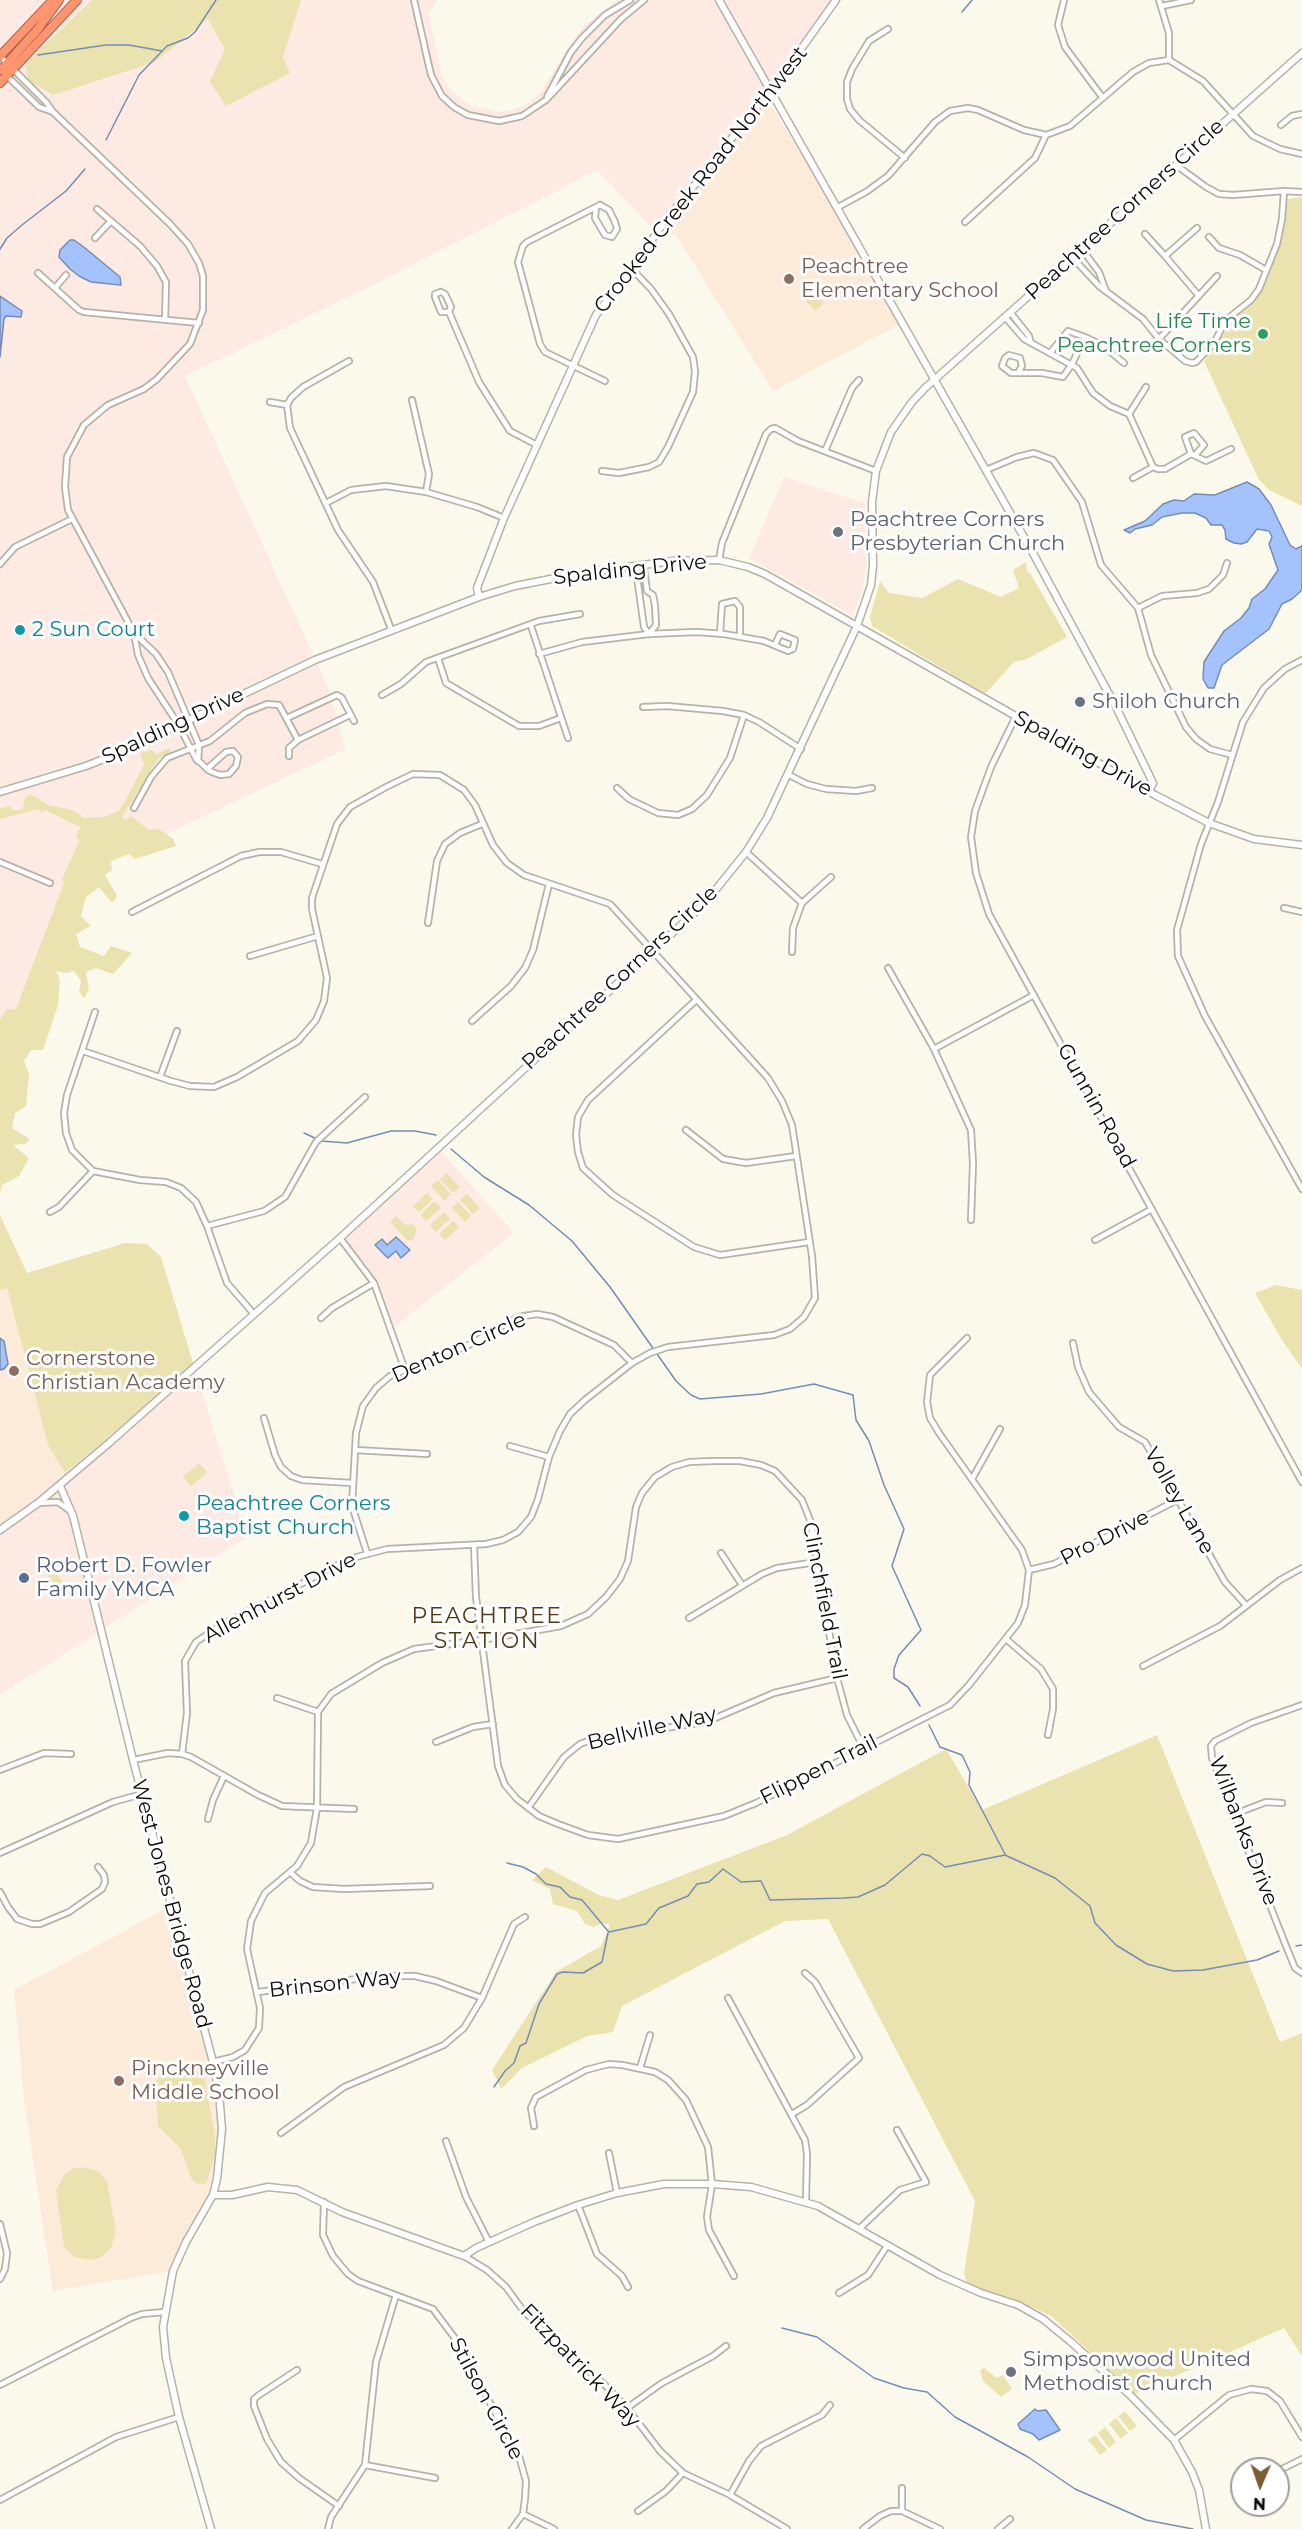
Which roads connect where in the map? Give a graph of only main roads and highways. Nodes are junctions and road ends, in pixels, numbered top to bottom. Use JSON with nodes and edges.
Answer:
{"nodes":[{"id":1,"x":53,"y":0,"type":"edge"},
{"id":2,"x":58,"y":0,"type":"edge"},
{"id":3,"x":77,"y":0,"type":"edge"},
{"id":4,"x":3,"y":59,"type":"edge"},
{"id":5,"x":0,"y":70,"type":"edge"},
{"id":6,"x":0,"y":83,"type":"edge"}],
"edges":[{"from":1,"to":4,"type":"highway"},
{"from":2,"to":4,"type":"highway"},
{"from":3,"to":6,"type":"highway"},
{"from":4,"to":5,"type":"highway"}]}
